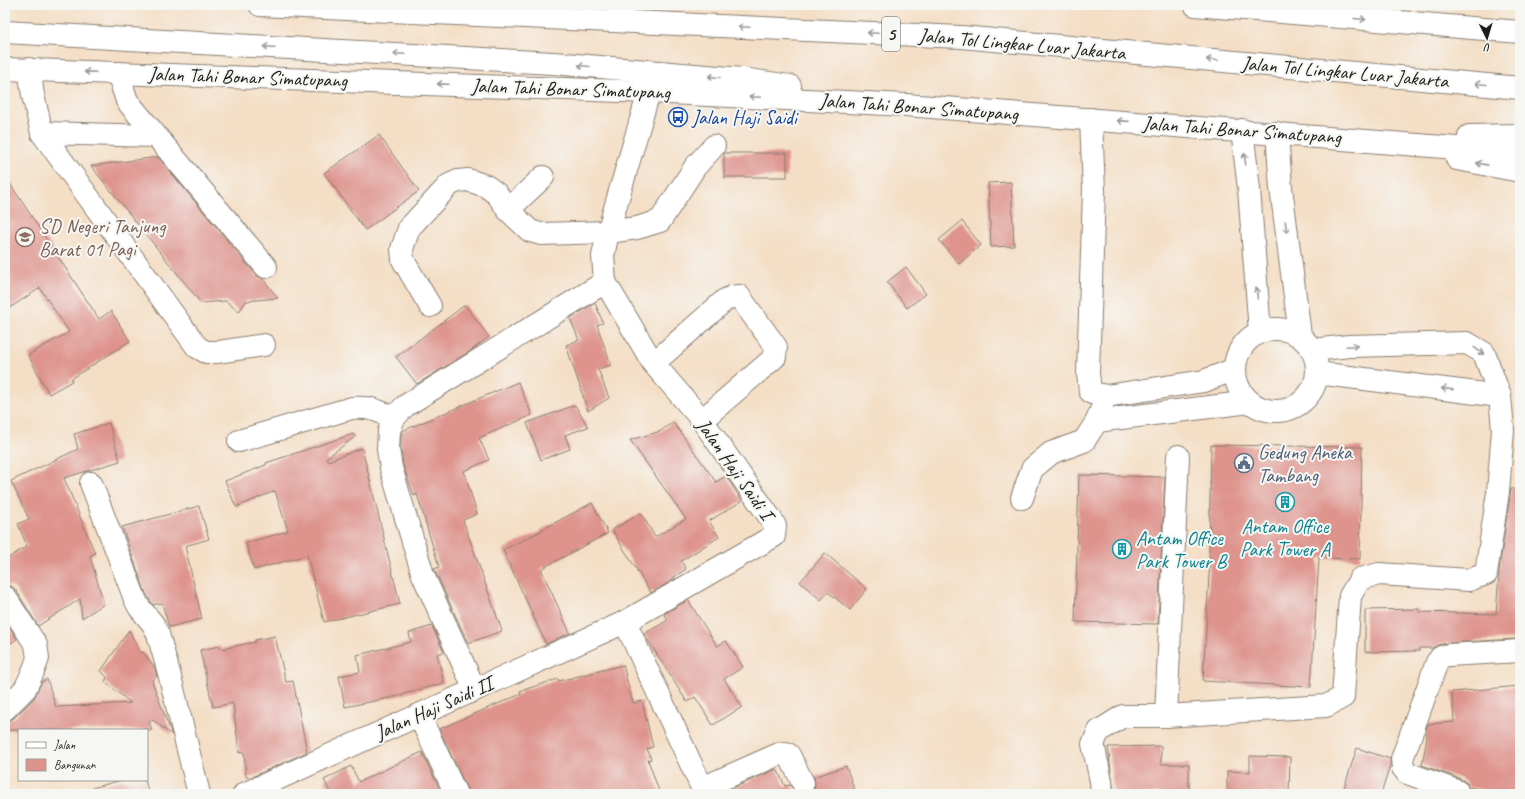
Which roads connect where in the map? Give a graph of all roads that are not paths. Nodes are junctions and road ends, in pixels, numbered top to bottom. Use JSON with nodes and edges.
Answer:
{"nodes":[{"id":1,"x":260,"y":5,"type":"edge"},
{"id":2,"x":1195,"y":5,"type":"edge"},
{"id":3,"x":5,"y":32,"type":"edge"},
{"id":4,"x":1520,"y":32,"type":"edge"},
{"id":5,"x":5,"y":69,"type":"edge"},
{"id":6,"x":29,"y":70,"type":"junction"},
{"id":7,"x":118,"y":73,"type":"junction"},
{"id":8,"x":1520,"y":88,"type":"edge"},
{"id":9,"x":649,"y":92,"type":"junction"},
{"id":10,"x":906,"y":105,"type":"junction"},
{"id":11,"x":1090,"y":119,"type":"junction"},
{"id":12,"x":1242,"y":130,"type":"junction"},
{"id":13,"x":42,"y":133,"type":"junction"},
{"id":14,"x":1276,"y":133,"type":"junction"},
{"id":15,"x":1520,"y":135,"type":"edge"},
{"id":16,"x":155,"y":136,"type":"junction"},
{"id":17,"x":1358,"y":139,"type":"junction"},
{"id":18,"x":714,"y":146,"type":"dead end"},
{"id":19,"x":1520,"y":153,"type":"edge"},
{"id":20,"x":1520,"y":172,"type":"edge"},
{"id":21,"x":543,"y":177,"type":"dead end"},
{"id":22,"x":508,"y":210,"type":"junction"},
{"id":23,"x":608,"y":232,"type":"junction"},
{"id":24,"x":266,"y":267,"type":"dead end"},
{"id":25,"x":605,"y":282,"type":"junction"},
{"id":26,"x":430,"y":306,"type":"dead end"},
{"id":27,"x":1260,"y":332,"type":"junction"},
{"id":28,"x":1306,"y":343,"type":"junction"},
{"id":29,"x":264,"y":345,"type":"dead end"},
{"id":30,"x":653,"y":363,"type":"junction"},
{"id":31,"x":1235,"y":369,"type":"junction"},
{"id":32,"x":1317,"y":373,"type":"junction"},
{"id":33,"x":1151,"y":389,"type":"junction"},
{"id":34,"x":1106,"y":396,"type":"junction"},
{"id":35,"x":1500,"y":396,"type":"junction"},
{"id":36,"x":1250,"y":402,"type":"junction"},
{"id":37,"x":1150,"y":415,"type":"junction"},
{"id":38,"x":394,"y":418,"type":"junction"},
{"id":39,"x":702,"y":420,"type":"junction"},
{"id":40,"x":1097,"y":421,"type":"junction"},
{"id":41,"x":239,"y":441,"type":"dead end"},
{"id":42,"x":1178,"y":456,"type":"dead end"},
{"id":43,"x":91,"y":483,"type":"dead end"},
{"id":44,"x":1022,"y":498,"type":"dead end"},
{"id":45,"x":5,"y":597,"type":"edge"},
{"id":46,"x":625,"y":622,"type":"junction"},
{"id":47,"x":1520,"y":651,"type":"edge"},
{"id":48,"x":475,"y":690,"type":"junction"},
{"id":49,"x":5,"y":710,"type":"edge"},
{"id":50,"x":419,"y":715,"type":"junction"},
{"id":51,"x":1166,"y":716,"type":"junction"},
{"id":52,"x":803,"y":783,"type":"dead end"},
{"id":53,"x":704,"y":791,"type":"edge"},
{"id":54,"x":250,"y":793,"type":"edge"},
{"id":55,"x":199,"y":794,"type":"edge"},
{"id":56,"x":456,"y":794,"type":"edge"},
{"id":57,"x":1102,"y":794,"type":"edge"},
{"id":58,"x":1456,"y":794,"type":"edge"}],
"edges":[{"from":8,"to":1,"type":"main road","name":"Jalan Tol Lingkar Luar Jakarta","number":"5","one_way":true},
{"from":2,"to":4,"type":"main road","one_way":true},
{"from":10,"to":3,"type":"main road","one_way":true},
{"from":5,"to":6,"type":"main road","name":"Jalan Tahi Bonar Simatupang"},
{"from":7,"to":6,"type":"main road","name":"Jalan Tahi Bonar Simatupang","one_way":true},
{"from":6,"to":13,"type":"main road"},
{"from":9,"to":7,"type":"main road","name":"Jalan Tahi Bonar Simatupang","one_way":true},
{"from":7,"to":16,"type":"main road"},
{"from":10,"to":9,"type":"main road","name":"Jalan Tahi Bonar Simatupang","one_way":true},
{"from":9,"to":23,"type":"main road"},
{"from":10,"to":11,"type":"main road","name":"Jalan Tahi Bonar Simatupang"},
{"from":12,"to":11,"type":"main road","name":"Jalan Tahi Bonar Simatupang","one_way":true},
{"from":11,"to":34,"type":"main road"},
{"from":12,"to":14,"type":"main road","name":"Jalan Tahi Bonar Simatupang"},
{"from":27,"to":12,"type":"main road","one_way":true},
{"from":13,"to":16,"type":"main road"},
{"from":13,"to":29,"type":"main road"},
{"from":14,"to":17,"type":"main road","name":"Jalan Tahi Bonar Simatupang"},
{"from":14,"to":28,"type":"main road","one_way":true},
{"from":15,"to":17,"type":"main road"},
{"from":16,"to":24,"type":"main road"},
{"from":17,"to":19,"type":"main road","name":"Jalan Tahi Bonar Simatupang"},
{"from":20,"to":17,"type":"main road","one_way":true},
{"from":18,"to":23,"type":"main road"},
{"from":21,"to":22,"type":"main road"},
{"from":22,"to":23,"type":"main road"},
{"from":22,"to":26,"type":"main road"},
{"from":23,"to":25,"type":"main road"},
{"from":25,"to":30,"type":"main road","name":"Jalan Haji Saidi I"},
{"from":25,"to":38,"type":"main road"},
{"from":27,"to":28,"type":"main road"},
{"from":27,"to":31,"type":"main road"},
{"from":28,"to":32,"type":"main road"},
{"from":28,"to":35,"type":"main road","one_way":true},
{"from":30,"to":39,"type":"main road","name":"Jalan Haji Saidi I"},
{"from":30,"to":39,"type":"main road"},
{"from":31,"to":33,"type":"main road"},
{"from":31,"to":36,"type":"main road"},
{"from":35,"to":32,"type":"main road","one_way":true},
{"from":32,"to":36,"type":"main road"},
{"from":33,"to":34,"type":"main road"},
{"from":33,"to":37,"type":"main road"},
{"from":34,"to":40,"type":"main road"},
{"from":35,"to":51,"type":"main road"},
{"from":36,"to":37,"type":"main road"},
{"from":37,"to":40,"type":"main road"},
{"from":38,"to":41,"type":"main road"},
{"from":38,"to":48,"type":"main road"},
{"from":39,"to":46,"type":"main road","name":"Jalan Haji Saidi I"},
{"from":40,"to":44,"type":"main road"},
{"from":42,"to":51,"type":"main road"},
{"from":43,"to":55,"type":"main road"},
{"from":45,"to":49,"type":"main road"},
{"from":46,"to":48,"type":"main road","name":"Jalan Haji Saidi II"},
{"from":46,"to":53,"type":"main road"},
{"from":47,"to":58,"type":"main road"},
{"from":48,"to":50,"type":"main road","name":"Jalan Haji Saidi II"},
{"from":50,"to":54,"type":"main road","name":"Jalan Haji Saidi II"},
{"from":50,"to":56,"type":"main road"},
{"from":51,"to":57,"type":"main road"},
{"from":52,"to":53,"type":"main road"}]}
